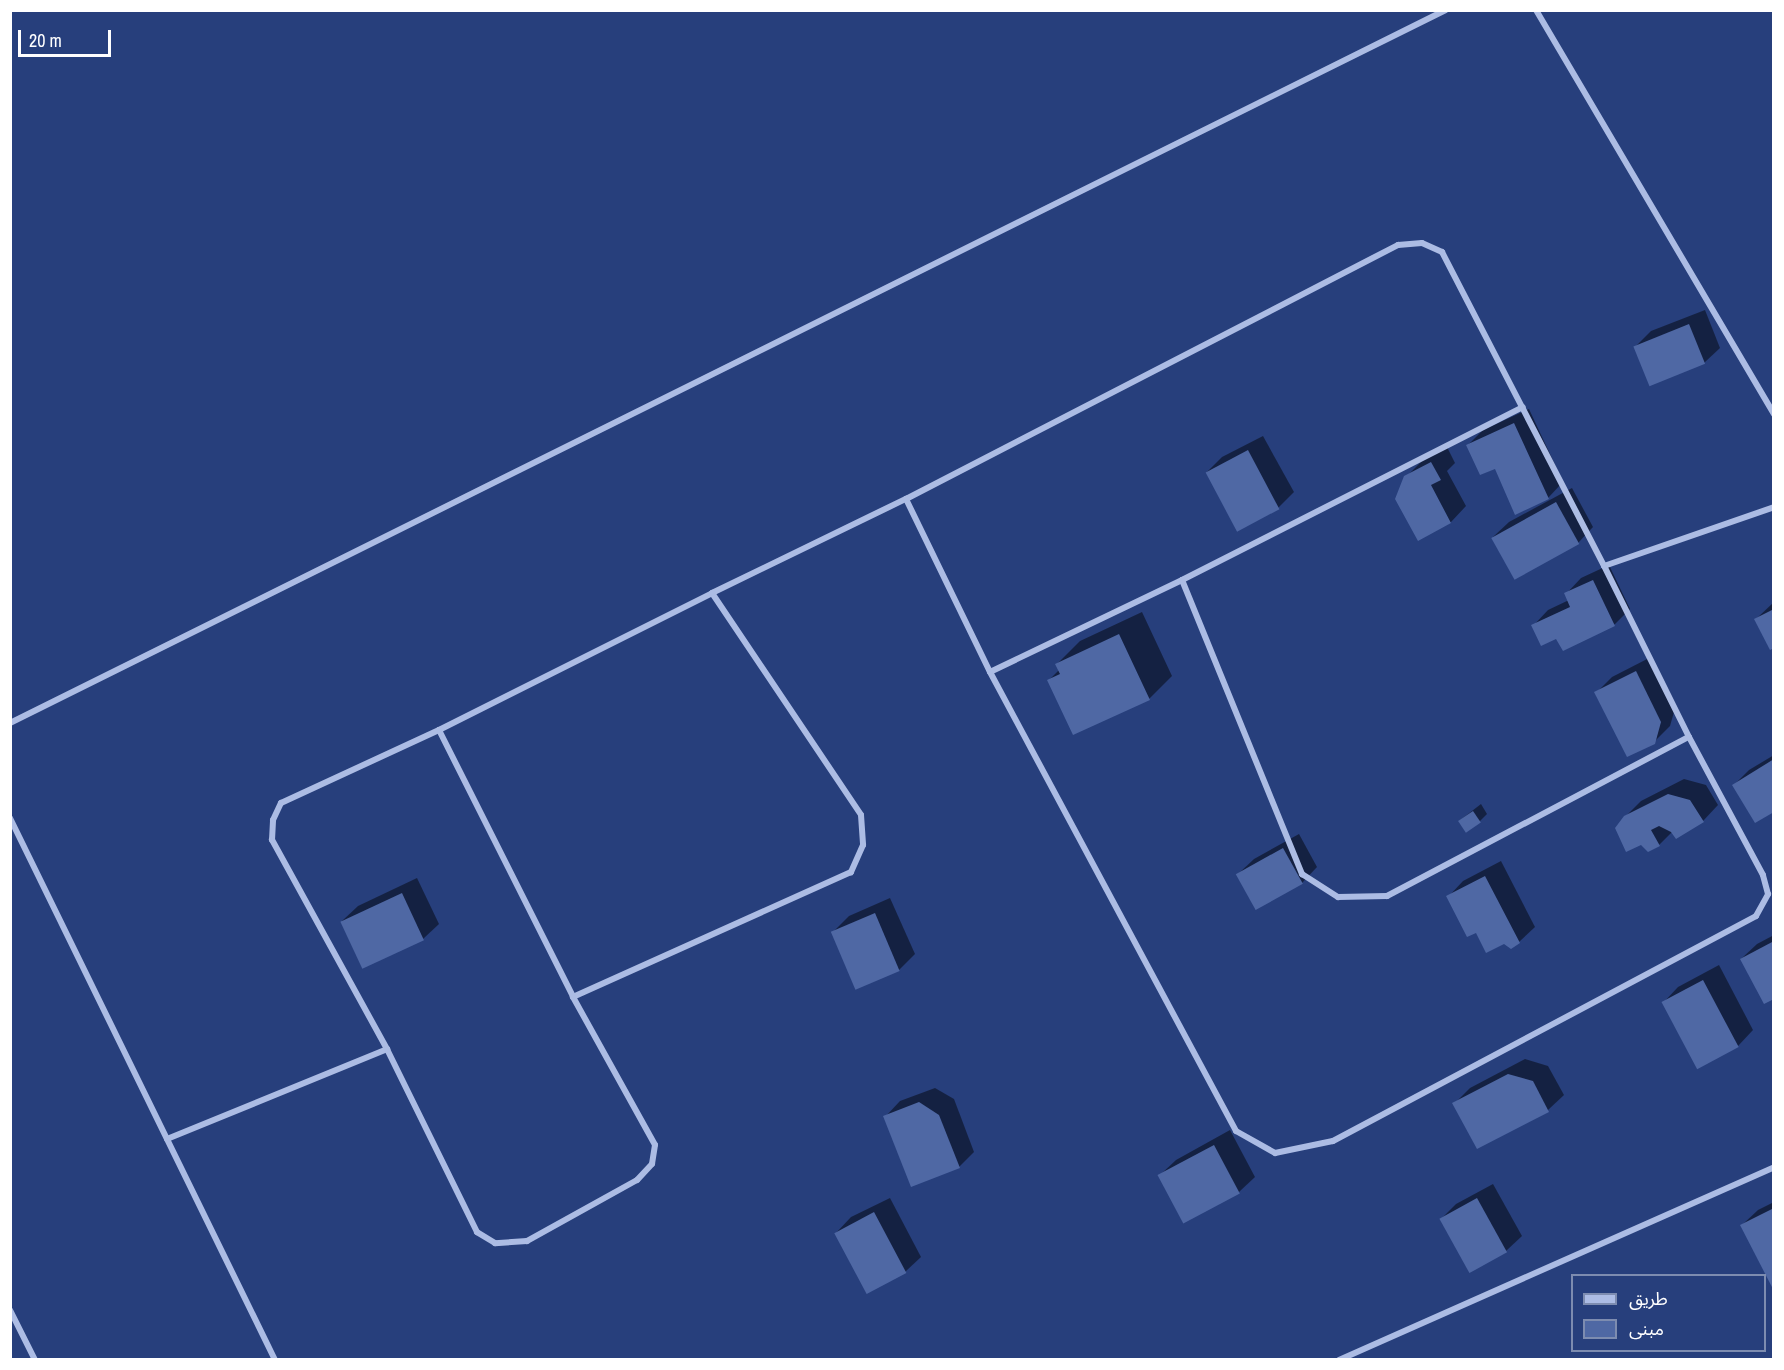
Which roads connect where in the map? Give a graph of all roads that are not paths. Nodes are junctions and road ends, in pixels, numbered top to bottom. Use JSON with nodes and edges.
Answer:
{"nodes":[{"id":1,"x":1446,"y":10,"type":"edge"},
{"id":2,"x":1536,"y":10,"type":"edge"},
{"id":3,"x":1771,"y":401,"type":"edge"},
{"id":4,"x":1523,"y":407,"type":"junction"},
{"id":5,"x":1773,"y":414,"type":"edge"},
{"id":6,"x":906,"y":499,"type":"junction"},
{"id":7,"x":1773,"y":507,"type":"edge"},
{"id":8,"x":1604,"y":566,"type":"junction"},
{"id":9,"x":1182,"y":580,"type":"junction"},
{"id":10,"x":712,"y":593,"type":"junction"},
{"id":11,"x":990,"y":672,"type":"junction"},
{"id":12,"x":10,"y":723,"type":"edge"},
{"id":13,"x":439,"y":730,"type":"junction"},
{"id":14,"x":1689,"y":737,"type":"junction"},
{"id":15,"x":10,"y":818,"type":"edge"},
{"id":16,"x":573,"y":997,"type":"junction"},
{"id":17,"x":387,"y":1049,"type":"junction"},
{"id":18,"x":167,"y":1139,"type":"junction"},
{"id":19,"x":1773,"y":1167,"type":"edge"},
{"id":20,"x":10,"y":1310,"type":"edge"},
{"id":21,"x":34,"y":1359,"type":"edge"},
{"id":22,"x":275,"y":1359,"type":"edge"},
{"id":23,"x":1339,"y":1359,"type":"edge"}],
"edges":[{"from":1,"to":12,"type":"street"},
{"from":2,"to":3,"type":"street"},
{"from":3,"to":5,"type":"street"},
{"from":4,"to":6,"type":"street"},
{"from":4,"to":8,"type":"street"},
{"from":4,"to":9,"type":"street"},
{"from":6,"to":10,"type":"street"},
{"from":6,"to":11,"type":"street"},
{"from":7,"to":8,"type":"street"},
{"from":8,"to":14,"type":"street"},
{"from":9,"to":11,"type":"street"},
{"from":9,"to":14,"type":"street"},
{"from":10,"to":13,"type":"street"},
{"from":10,"to":16,"type":"street"},
{"from":11,"to":14,"type":"street"},
{"from":13,"to":16,"type":"street"},
{"from":13,"to":17,"type":"street"},
{"from":15,"to":18,"type":"street"},
{"from":16,"to":17,"type":"street"},
{"from":17,"to":18,"type":"street"},
{"from":18,"to":22,"type":"street"},
{"from":19,"to":23,"type":"street"},
{"from":20,"to":21,"type":"street"}]}
